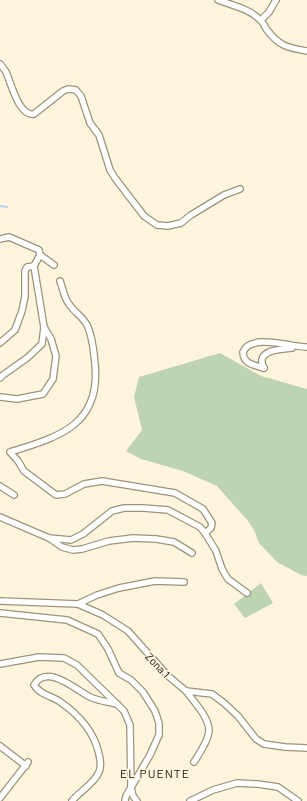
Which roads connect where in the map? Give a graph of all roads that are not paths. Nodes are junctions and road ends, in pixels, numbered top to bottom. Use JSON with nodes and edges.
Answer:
{"nodes":[{"id":1,"x":218,"y":0,"type":"edge"},
{"id":2,"x":276,"y":0,"type":"edge"},
{"id":3,"x":261,"y":20,"type":"junction"},
{"id":4,"x":307,"y":51,"type":"edge"},
{"id":5,"x":0,"y":64,"type":"edge"},
{"id":6,"x":240,"y":189,"type":"dead end"},
{"id":7,"x":0,"y":239,"type":"edge"},
{"id":8,"x":40,"y":255,"type":"junction"},
{"id":9,"x":54,"y":264,"type":"dead end"},
{"id":10,"x":34,"y":266,"type":"junction"},
{"id":11,"x":60,"y":281,"type":"dead end"},
{"id":12,"x":44,"y":327,"type":"junction"},
{"id":13,"x":0,"y":344,"type":"edge"},
{"id":14,"x":305,"y":347,"type":"edge"},
{"id":15,"x":0,"y":378,"type":"edge"},
{"id":16,"x":0,"y":397,"type":"edge"},
{"id":17,"x":0,"y":486,"type":"edge"},
{"id":18,"x":14,"y":495,"type":"dead end"},
{"id":19,"x":0,"y":517,"type":"edge"},
{"id":20,"x":205,"y":533,"type":"junction"},
{"id":21,"x":49,"y":538,"type":"junction"},
{"id":22,"x":192,"y":553,"type":"dead end"},
{"id":23,"x":184,"y":582,"type":"dead end"},
{"id":24,"x":247,"y":593,"type":"dead end"},
{"id":25,"x":0,"y":601,"type":"edge"},
{"id":26,"x":78,"y":604,"type":"junction"},
{"id":27,"x":0,"y":613,"type":"edge"},
{"id":28,"x":0,"y":664,"type":"edge"},
{"id":29,"x":186,"y":691,"type":"junction"},
{"id":30,"x":117,"y":704,"type":"junction"},
{"id":31,"x":0,"y":746,"type":"edge"},
{"id":32,"x":307,"y":748,"type":"edge"},
{"id":33,"x":194,"y":762,"type":"dead end"},
{"id":34,"x":131,"y":788,"type":"junction"},
{"id":35,"x":0,"y":798,"type":"edge"},
{"id":36,"x":72,"y":801,"type":"edge"},
{"id":37,"x":125,"y":801,"type":"edge"},
{"id":38,"x":137,"y":801,"type":"edge"},
{"id":39,"x":190,"y":801,"type":"edge"},
{"id":40,"x":298,"y":801,"type":"edge"}],
"edges":[{"from":1,"to":3,"type":"street"},
{"from":2,"to":3,"type":"street"},
{"from":3,"to":4,"type":"street"},
{"from":5,"to":6,"type":"street"},
{"from":7,"to":8,"type":"street"},
{"from":8,"to":9,"type":"street"},
{"from":8,"to":10,"type":"street"},
{"from":10,"to":12,"type":"street"},
{"from":10,"to":13,"type":"street"},
{"from":11,"to":20,"type":"street"},
{"from":12,"to":15,"type":"street"},
{"from":12,"to":16,"type":"street"},
{"from":14,"to":14,"type":"street"},
{"from":17,"to":18,"type":"street"},
{"from":19,"to":21,"type":"street"},
{"from":20,"to":21,"type":"street"},
{"from":20,"to":24,"type":"street"},
{"from":21,"to":22,"type":"street"},
{"from":23,"to":26,"type":"street"},
{"from":25,"to":26,"type":"street","name":"Zona 1"},
{"from":26,"to":29,"type":"street","name":"Zona 1"},
{"from":27,"to":34,"type":"street"},
{"from":28,"to":30,"type":"street"},
{"from":29,"to":32,"type":"street"},
{"from":29,"to":33,"type":"street","name":"Zona 1"},
{"from":30,"to":34,"type":"street"},
{"from":30,"to":36,"type":"street"},
{"from":31,"to":35,"type":"street"},
{"from":34,"to":37,"type":"street"},
{"from":34,"to":38,"type":"street"},
{"from":39,"to":40,"type":"street"}]}
